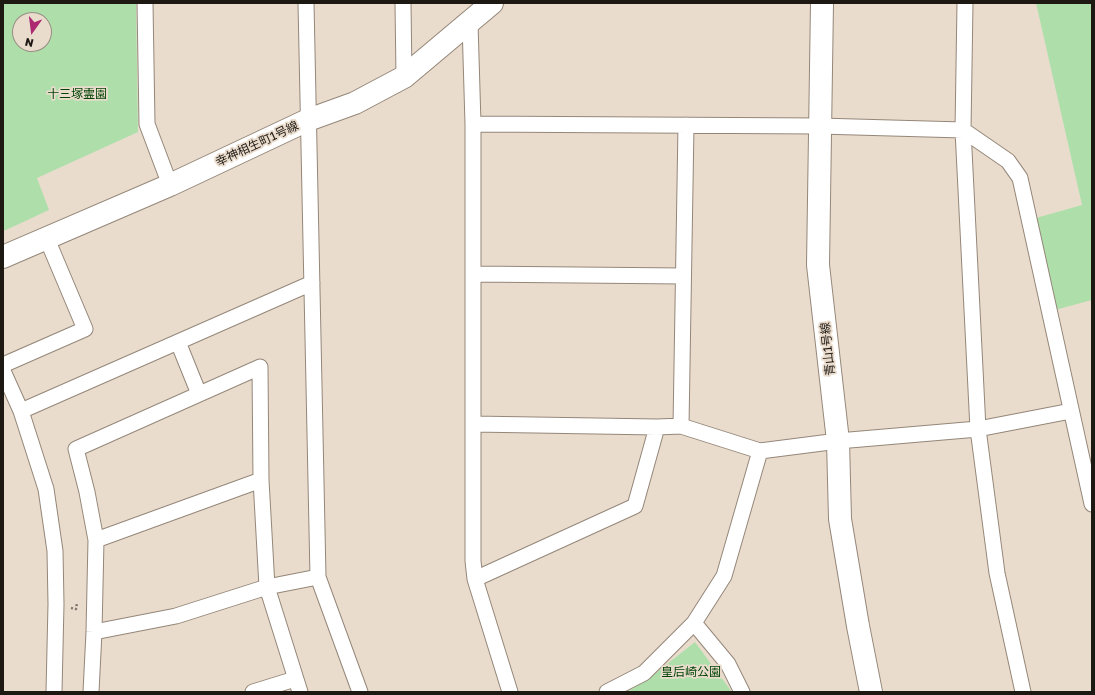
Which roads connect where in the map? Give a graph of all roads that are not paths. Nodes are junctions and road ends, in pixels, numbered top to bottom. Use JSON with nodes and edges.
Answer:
{"nodes":[{"id":1,"x":145,"y":3,"type":"edge"},
{"id":2,"x":306,"y":3,"type":"edge"},
{"id":3,"x":403,"y":3,"type":"edge"},
{"id":4,"x":492,"y":3,"type":"edge"},
{"id":5,"x":822,"y":3,"type":"edge"},
{"id":6,"x":965,"y":3,"type":"edge"},
{"id":7,"x":470,"y":23,"type":"junction"},
{"id":8,"x":404,"y":77,"type":"junction"},
{"id":9,"x":308,"y":120,"type":"junction"},
{"id":10,"x":473,"y":124,"type":"junction"},
{"id":11,"x":686,"y":125,"type":"junction"},
{"id":12,"x":819,"y":126,"type":"junction"},
{"id":13,"x":963,"y":130,"type":"junction"},
{"id":14,"x":170,"y":185,"type":"junction"},
{"id":15,"x":47,"y":238,"type":"junction"},
{"id":16,"x":3,"y":257,"type":"edge"},
{"id":17,"x":473,"y":274,"type":"junction"},
{"id":18,"x":683,"y":276,"type":"junction"},
{"id":19,"x":312,"y":283,"type":"junction"},
{"id":20,"x":178,"y":342,"type":"junction"},
{"id":21,"x":3,"y":365,"type":"edge"},
{"id":22,"x":3,"y":371,"type":"edge"},
{"id":23,"x":199,"y":394,"type":"junction"},
{"id":24,"x":21,"y":411,"type":"junction"},
{"id":25,"x":1071,"y":411,"type":"junction"},
{"id":26,"x":473,"y":424,"type":"junction"},
{"id":27,"x":681,"y":426,"type":"junction"},
{"id":28,"x":657,"y":427,"type":"junction"},
{"id":29,"x":978,"y":429,"type":"junction"},
{"id":30,"x":838,"y":441,"type":"junction"},
{"id":31,"x":760,"y":450,"type":"junction"},
{"id":32,"x":261,"y":480,"type":"junction"},
{"id":33,"x":1092,"y":504,"type":"edge"},
{"id":34,"x":96,"y":540,"type":"junction"},
{"id":35,"x":318,"y":577,"type":"junction"},
{"id":36,"x":475,"y":579,"type":"junction"},
{"id":37,"x":267,"y":587,"type":"junction"},
{"id":38,"x":694,"y":623,"type":"junction"},
{"id":39,"x":94,"y":632,"type":"junction"},
{"id":40,"x":298,"y":685,"type":"edge"},
{"id":41,"x":54,"y":692,"type":"edge"},
{"id":42,"x":91,"y":692,"type":"edge"},
{"id":43,"x":253,"y":692,"type":"edge"},
{"id":44,"x":360,"y":692,"type":"edge"},
{"id":45,"x":510,"y":692,"type":"edge"},
{"id":46,"x":607,"y":692,"type":"edge"},
{"id":47,"x":742,"y":692,"type":"edge"},
{"id":48,"x":871,"y":692,"type":"edge"},
{"id":49,"x":1023,"y":692,"type":"edge"}],
"edges":[{"from":1,"to":14,"type":"street"},
{"from":2,"to":9,"type":"street"},
{"from":3,"to":8,"type":"street"},
{"from":4,"to":7,"type":"street","name":"幸神相生町1号線"},
{"from":5,"to":12,"type":"street","name":"青山1号線"},
{"from":6,"to":13,"type":"street"},
{"from":7,"to":8,"type":"street","name":"幸神相生町1号線"},
{"from":7,"to":10,"type":"street"},
{"from":8,"to":9,"type":"street","name":"幸神相生町1号線"},
{"from":9,"to":14,"type":"street","name":"幸神相生町1号線"},
{"from":9,"to":19,"type":"street"},
{"from":10,"to":11,"type":"street"},
{"from":10,"to":17,"type":"street"},
{"from":11,"to":12,"type":"street"},
{"from":11,"to":18,"type":"street"},
{"from":12,"to":13,"type":"street"},
{"from":12,"to":30,"type":"street","name":"青山1号線"},
{"from":13,"to":25,"type":"street"},
{"from":13,"to":29,"type":"street"},
{"from":14,"to":15,"type":"street","name":"幸神相生町1号線"},
{"from":15,"to":16,"type":"street","name":"幸神相生町1号線"},
{"from":15,"to":21,"type":"street"},
{"from":17,"to":18,"type":"street"},
{"from":17,"to":26,"type":"street"},
{"from":18,"to":27,"type":"street"},
{"from":19,"to":20,"type":"street"},
{"from":19,"to":35,"type":"street"},
{"from":20,"to":23,"type":"street"},
{"from":20,"to":24,"type":"street"},
{"from":22,"to":24,"type":"street"},
{"from":23,"to":32,"type":"street"},
{"from":23,"to":34,"type":"street"},
{"from":24,"to":41,"type":"street"},
{"from":25,"to":29,"type":"street"},
{"from":25,"to":33,"type":"street"},
{"from":26,"to":28,"type":"street"},
{"from":26,"to":36,"type":"street"},
{"from":27,"to":28,"type":"street"},
{"from":27,"to":31,"type":"street"},
{"from":28,"to":36,"type":"street"},
{"from":29,"to":30,"type":"street"},
{"from":29,"to":49,"type":"street"},
{"from":30,"to":31,"type":"street"},
{"from":30,"to":48,"type":"street","name":"青山1号線"},
{"from":31,"to":38,"type":"street"},
{"from":32,"to":34,"type":"street"},
{"from":32,"to":37,"type":"street"},
{"from":34,"to":39,"type":"street"},
{"from":35,"to":37,"type":"street"},
{"from":35,"to":44,"type":"street"},
{"from":36,"to":45,"type":"street"},
{"from":37,"to":39,"type":"street"},
{"from":37,"to":40,"type":"street"},
{"from":38,"to":46,"type":"street"},
{"from":38,"to":47,"type":"street"},
{"from":39,"to":42,"type":"street"},
{"from":40,"to":43,"type":"street"}]}
